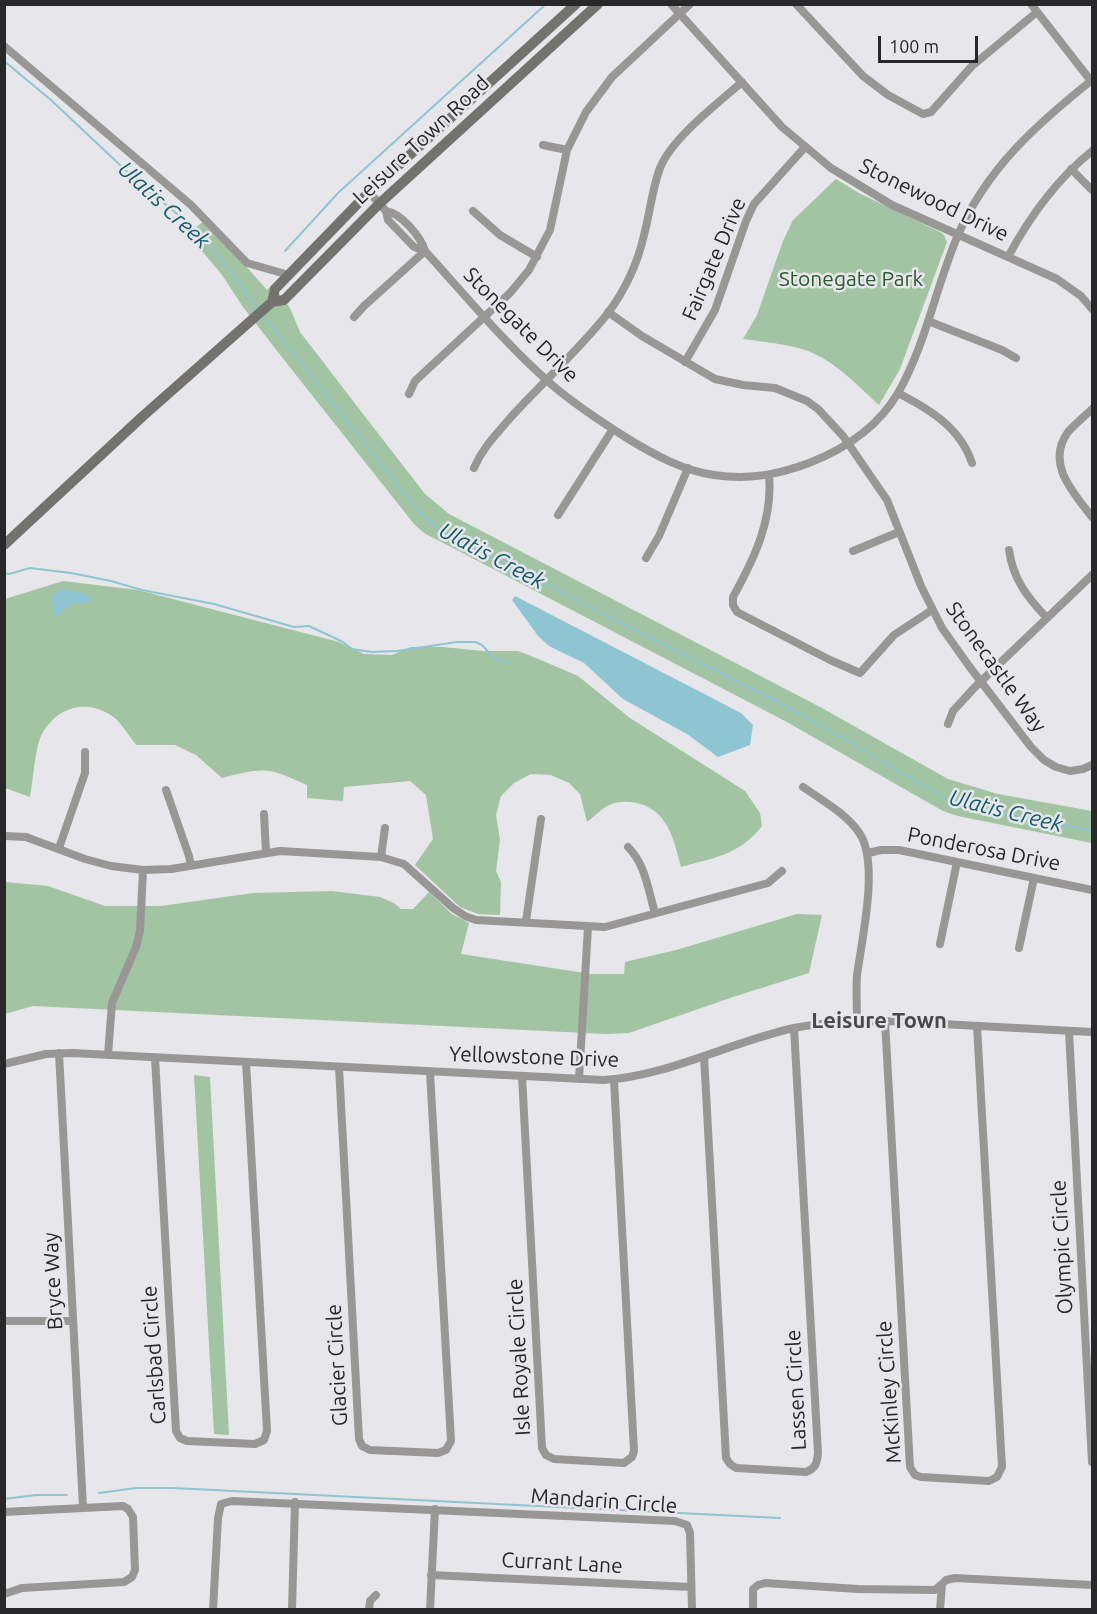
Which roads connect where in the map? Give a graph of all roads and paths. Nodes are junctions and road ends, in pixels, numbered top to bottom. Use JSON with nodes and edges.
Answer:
{"nodes":[{"id":1,"x":576,"y":4,"type":"edge"},
{"id":2,"x":598,"y":4,"type":"edge"},
{"id":3,"x":671,"y":4,"type":"edge"},
{"id":4,"x":690,"y":4,"type":"edge"},
{"id":5,"x":796,"y":4,"type":"edge"},
{"id":6,"x":1031,"y":4,"type":"edge"},
{"id":7,"x":1037,"y":12,"type":"junction"},
{"id":8,"x":680,"y":14,"type":"junction"},
{"id":9,"x":4,"y":46,"type":"edge"},
{"id":10,"x":1092,"y":80,"type":"edge"},
{"id":11,"x":741,"y":82,"type":"junction"},
{"id":12,"x":543,"y":145,"type":"dead end"},
{"id":13,"x":805,"y":147,"type":"junction"},
{"id":14,"x":567,"y":150,"type":"junction"},
{"id":15,"x":1092,"y":151,"type":"edge"},
{"id":16,"x":1071,"y":169,"type":"junction"},
{"id":17,"x":1092,"y":190,"type":"edge"},
{"id":18,"x":369,"y":192,"type":"junction"},
{"id":19,"x":383,"y":207,"type":"junction"},
{"id":20,"x":473,"y":211,"type":"dead end"},
{"id":21,"x":959,"y":233,"type":"junction"},
{"id":22,"x":424,"y":251,"type":"junction"},
{"id":23,"x":537,"y":256,"type":"junction"},
{"id":24,"x":1008,"y":256,"type":"junction"},
{"id":25,"x":289,"y":275,"type":"junction"},
{"id":26,"x":272,"y":302,"type":"junction"},
{"id":27,"x":1092,"y":309,"type":"edge"},
{"id":28,"x":608,"y":312,"type":"junction"},
{"id":29,"x":354,"y":317,"type":"dead end"},
{"id":30,"x":485,"y":317,"type":"junction"},
{"id":31,"x":928,"y":321,"type":"junction"},
{"id":32,"x":1016,"y":358,"type":"dead end"},
{"id":33,"x":685,"y":362,"type":"junction"},
{"id":34,"x":546,"y":380,"type":"junction"},
{"id":35,"x":898,"y":393,"type":"junction"},
{"id":36,"x":409,"y":394,"type":"dead end"},
{"id":37,"x":1092,"y":409,"type":"edge"},
{"id":38,"x":613,"y":429,"type":"junction"},
{"id":39,"x":849,"y":444,"type":"junction"},
{"id":40,"x":972,"y":462,"type":"dead end"},
{"id":41,"x":474,"y":468,"type":"dead end"},
{"id":42,"x":688,"y":468,"type":"junction"},
{"id":43,"x":769,"y":476,"type":"junction"},
{"id":44,"x":558,"y":514,"type":"dead end"},
{"id":45,"x":1092,"y":517,"type":"edge"},
{"id":46,"x":899,"y":532,"type":"junction"},
{"id":47,"x":4,"y":545,"type":"edge"},
{"id":48,"x":1009,"y":550,"type":"dead end"},
{"id":49,"x":853,"y":551,"type":"dead end"},
{"id":50,"x":646,"y":558,"type":"dead end"},
{"id":51,"x":1092,"y":575,"type":"edge"},
{"id":52,"x":932,"y":610,"type":"junction"},
{"id":53,"x":1047,"y":618,"type":"junction"},
{"id":54,"x":981,"y":682,"type":"junction"},
{"id":55,"x":948,"y":724,"type":"dead end"},
{"id":56,"x":85,"y":752,"type":"dead end"},
{"id":57,"x":1092,"y":765,"type":"edge"},
{"id":58,"x":803,"y":787,"type":"dead end"},
{"id":59,"x":166,"y":790,"type":"dead end"},
{"id":60,"x":264,"y":814,"type":"dead end"},
{"id":61,"x":541,"y":819,"type":"dead end"},
{"id":62,"x":385,"y":828,"type":"dead end"},
{"id":63,"x":4,"y":836,"type":"edge"},
{"id":64,"x":628,"y":847,"type":"dead end"},
{"id":65,"x":59,"y":848,"type":"junction"},
{"id":66,"x":266,"y":852,"type":"junction"},
{"id":67,"x":868,"y":853,"type":"junction"},
{"id":68,"x":381,"y":857,"type":"junction"},
{"id":69,"x":957,"y":862,"type":"junction"},
{"id":70,"x":191,"y":865,"type":"junction"},
{"id":71,"x":143,"y":870,"type":"junction"},
{"id":72,"x":782,"y":871,"type":"dead end"},
{"id":73,"x":1034,"y":878,"type":"junction"},
{"id":74,"x":1092,"y":890,"type":"edge"},
{"id":75,"x":655,"y":913,"type":"junction"},
{"id":76,"x":526,"y":921,"type":"junction"},
{"id":77,"x":588,"y":927,"type":"junction"},
{"id":78,"x":940,"y":944,"type":"dead end"},
{"id":79,"x":1019,"y":948,"type":"dead end"},
{"id":80,"x":857,"y":1021,"type":"junction"},
{"id":81,"x":885,"y":1022,"type":"junction"},
{"id":82,"x":977,"y":1026,"type":"junction"},
{"id":83,"x":794,"y":1028,"type":"junction"},
{"id":84,"x":1069,"y":1031,"type":"junction"},
{"id":85,"x":1092,"y":1032,"type":"edge"},
{"id":86,"x":59,"y":1053,"type":"junction"},
{"id":87,"x":108,"y":1055,"type":"junction"},
{"id":88,"x":704,"y":1056,"type":"junction"},
{"id":89,"x":155,"y":1058,"type":"junction"},
{"id":90,"x":246,"y":1062,"type":"junction"},
{"id":91,"x":4,"y":1064,"type":"edge"},
{"id":92,"x":339,"y":1067,"type":"junction"},
{"id":93,"x":430,"y":1072,"type":"junction"},
{"id":94,"x":522,"y":1076,"type":"junction"},
{"id":95,"x":579,"y":1079,"type":"junction"},
{"id":96,"x":614,"y":1080,"type":"junction"},
{"id":97,"x":73,"y":1320,"type":"junction"},
{"id":98,"x":4,"y":1321,"type":"edge"},
{"id":99,"x":629,"y":1460,"type":"junction"},
{"id":100,"x":1092,"y":1462,"type":"edge"},
{"id":101,"x":635,"y":1467,"type":"dead end"},
{"id":102,"x":295,"y":1502,"type":"junction"},
{"id":103,"x":83,"y":1507,"type":"junction"},
{"id":104,"x":435,"y":1509,"type":"junction"},
{"id":105,"x":4,"y":1512,"type":"edge"},
{"id":106,"x":431,"y":1575,"type":"junction"},
{"id":107,"x":942,"y":1584,"type":"junction"},
{"id":108,"x":1092,"y":1585,"type":"edge"},
{"id":109,"x":691,"y":1587,"type":"junction"},
{"id":110,"x":4,"y":1594,"type":"edge"},
{"id":111,"x":376,"y":1595,"type":"dead end"},
{"id":112,"x":213,"y":1610,"type":"edge"},
{"id":113,"x":292,"y":1610,"type":"edge"},
{"id":114,"x":369,"y":1610,"type":"edge"},
{"id":115,"x":430,"y":1610,"type":"edge"},
{"id":116,"x":692,"y":1610,"type":"edge"},
{"id":117,"x":753,"y":1610,"type":"edge"},
{"id":118,"x":940,"y":1610,"type":"edge"}],
"edges":[{"from":1,"to":18,"type":"main road","name":"Leisure Town Road"},
{"from":2,"to":19,"type":"main road","name":"Leisure Town Road"},
{"from":3,"to":8,"type":"street","name":"Stonewood Drive"},
{"from":4,"to":8,"type":"street"},
{"from":5,"to":7,"type":"street"},
{"from":6,"to":7,"type":"street"},
{"from":7,"to":10,"type":"street"},
{"from":8,"to":11,"type":"street","name":"Stonewood Drive"},
{"from":8,"to":14,"type":"street"},
{"from":9,"to":25,"type":"street"},
{"from":10,"to":21,"type":"street","name":"Stonegate Drive"},
{"from":11,"to":13,"type":"street","name":"Stonewood Drive"},
{"from":11,"to":28,"type":"street"},
{"from":12,"to":14,"type":"street"},
{"from":13,"to":21,"type":"street","name":"Stonewood Drive"},
{"from":13,"to":33,"type":"street","name":"Fairgate Drive"},
{"from":14,"to":23,"type":"street"},
{"from":15,"to":16,"type":"street"},
{"from":16,"to":17,"type":"street"},
{"from":16,"to":24,"type":"street"},
{"from":18,"to":19,"type":"street","name":"Stonegate Drive"},
{"from":18,"to":25,"type":"main road","name":"Leisure Town Road"},
{"from":19,"to":22,"type":"street","name":"Stonegate Drive"},
{"from":19,"to":26,"type":"main road","name":"Leisure Town Road"},
{"from":20,"to":23,"type":"street"},
{"from":21,"to":24,"type":"street","name":"Stonewood Drive"},
{"from":21,"to":31,"type":"street","name":"Stonegate Drive"},
{"from":22,"to":29,"type":"street"},
{"from":22,"to":30,"type":"street","name":"Stonegate Drive"},
{"from":23,"to":30,"type":"street"},
{"from":24,"to":27,"type":"street","name":"Stonewood Drive"},
{"from":25,"to":26,"type":"main road","name":"Leisure Town Road"},
{"from":26,"to":47,"type":"main road","name":"Leisure Town Road"},
{"from":28,"to":33,"type":"street","name":"Stonecastle Way"},
{"from":28,"to":34,"type":"street"},
{"from":30,"to":34,"type":"street","name":"Stonegate Drive"},
{"from":30,"to":36,"type":"street"},
{"from":31,"to":32,"type":"street"},
{"from":31,"to":35,"type":"street","name":"Stonegate Drive"},
{"from":33,"to":39,"type":"street","name":"Stonecastle Way"},
{"from":34,"to":38,"type":"street","name":"Stonegate Drive"},
{"from":34,"to":41,"type":"street"},
{"from":35,"to":39,"type":"street","name":"Stonegate Drive"},
{"from":35,"to":40,"type":"street"},
{"from":37,"to":45,"type":"street"},
{"from":38,"to":42,"type":"street","name":"Stonegate Drive"},
{"from":38,"to":44,"type":"street"},
{"from":39,"to":43,"type":"street","name":"Stonegate Drive"},
{"from":39,"to":46,"type":"street","name":"Stonecastle Way"},
{"from":42,"to":43,"type":"street","name":"Stonegate Drive"},
{"from":42,"to":50,"type":"street"},
{"from":43,"to":52,"type":"street"},
{"from":46,"to":49,"type":"street"},
{"from":46,"to":52,"type":"street","name":"Stonecastle Way"},
{"from":48,"to":53,"type":"street"},
{"from":51,"to":53,"type":"street"},
{"from":52,"to":54,"type":"street","name":"Stonecastle Way"},
{"from":53,"to":54,"type":"street"},
{"from":54,"to":55,"type":"street"},
{"from":54,"to":57,"type":"street","name":"Stonecastle Way"},
{"from":56,"to":65,"type":"street"},
{"from":58,"to":67,"type":"street"},
{"from":59,"to":70,"type":"street"},
{"from":60,"to":66,"type":"street"},
{"from":61,"to":76,"type":"street"},
{"from":62,"to":68,"type":"street"},
{"from":63,"to":65,"type":"street"},
{"from":64,"to":75,"type":"street"},
{"from":65,"to":71,"type":"street"},
{"from":66,"to":68,"type":"street"},
{"from":66,"to":70,"type":"street"},
{"from":67,"to":69,"type":"street","name":"Ponderosa Drive"},
{"from":67,"to":80,"type":"street"},
{"from":68,"to":76,"type":"street"},
{"from":69,"to":73,"type":"street","name":"Ponderosa Drive"},
{"from":69,"to":78,"type":"street"},
{"from":70,"to":71,"type":"street"},
{"from":71,"to":87,"type":"street"},
{"from":72,"to":75,"type":"street"},
{"from":73,"to":74,"type":"street","name":"Ponderosa Drive"},
{"from":73,"to":79,"type":"street"},
{"from":75,"to":77,"type":"street"},
{"from":76,"to":77,"type":"street"},
{"from":77,"to":95,"type":"street"},
{"from":80,"to":81,"type":"street","name":"Yellowstone Drive"},
{"from":80,"to":83,"type":"street","name":"Yellowstone Drive"},
{"from":81,"to":82,"type":"street","name":"Yellowstone Drive"},
{"from":81,"to":82,"type":"street","name":"McKinley Circle"},
{"from":82,"to":84,"type":"street","name":"Yellowstone Drive"},
{"from":83,"to":88,"type":"street","name":"Yellowstone Drive"},
{"from":83,"to":88,"type":"street","name":"Lassen Circle"},
{"from":84,"to":85,"type":"street","name":"Yellowstone Drive"},
{"from":84,"to":100,"type":"street","name":"Olympic Circle"},
{"from":86,"to":87,"type":"street","name":"Yellowstone Drive"},
{"from":86,"to":91,"type":"street","name":"Yellowstone Drive"},
{"from":86,"to":97,"type":"street","name":"Bryce Way"},
{"from":87,"to":89,"type":"street","name":"Yellowstone Drive"},
{"from":88,"to":96,"type":"street","name":"Yellowstone Drive"},
{"from":89,"to":90,"type":"street","name":"Yellowstone Drive"},
{"from":89,"to":90,"type":"street","name":"Carlsbad Circle"},
{"from":90,"to":92,"type":"street","name":"Yellowstone Drive"},
{"from":92,"to":93,"type":"street","name":"Yellowstone Drive"},
{"from":92,"to":93,"type":"street","name":"Glacier Circle"},
{"from":93,"to":94,"type":"street","name":"Yellowstone Drive"},
{"from":94,"to":95,"type":"street","name":"Yellowstone Drive"},
{"from":94,"to":99,"type":"street","name":"Isle Royale Circle"},
{"from":95,"to":96,"type":"street","name":"Yellowstone Drive"},
{"from":96,"to":99,"type":"street"},
{"from":97,"to":98,"type":"street"},
{"from":97,"to":103,"type":"street","name":"Bryce Way"},
{"from":99,"to":101,"type":"street"},
{"from":102,"to":104,"type":"street","name":"Mandarin Circle"},
{"from":102,"to":112,"type":"street","name":"Mandarin Circle"},
{"from":102,"to":113,"type":"street"},
{"from":103,"to":105,"type":"street"},
{"from":103,"to":110,"type":"street"},
{"from":104,"to":106,"type":"street"},
{"from":104,"to":109,"type":"street","name":"Mandarin Circle"},
{"from":106,"to":109,"type":"street","name":"Currant Lane"},
{"from":106,"to":115,"type":"street"},
{"from":107,"to":108,"type":"street"},
{"from":107,"to":117,"type":"street"},
{"from":107,"to":118,"type":"street"},
{"from":109,"to":116,"type":"street","name":"Mandarin Circle"},
{"from":111,"to":114,"type":"street"}]}
